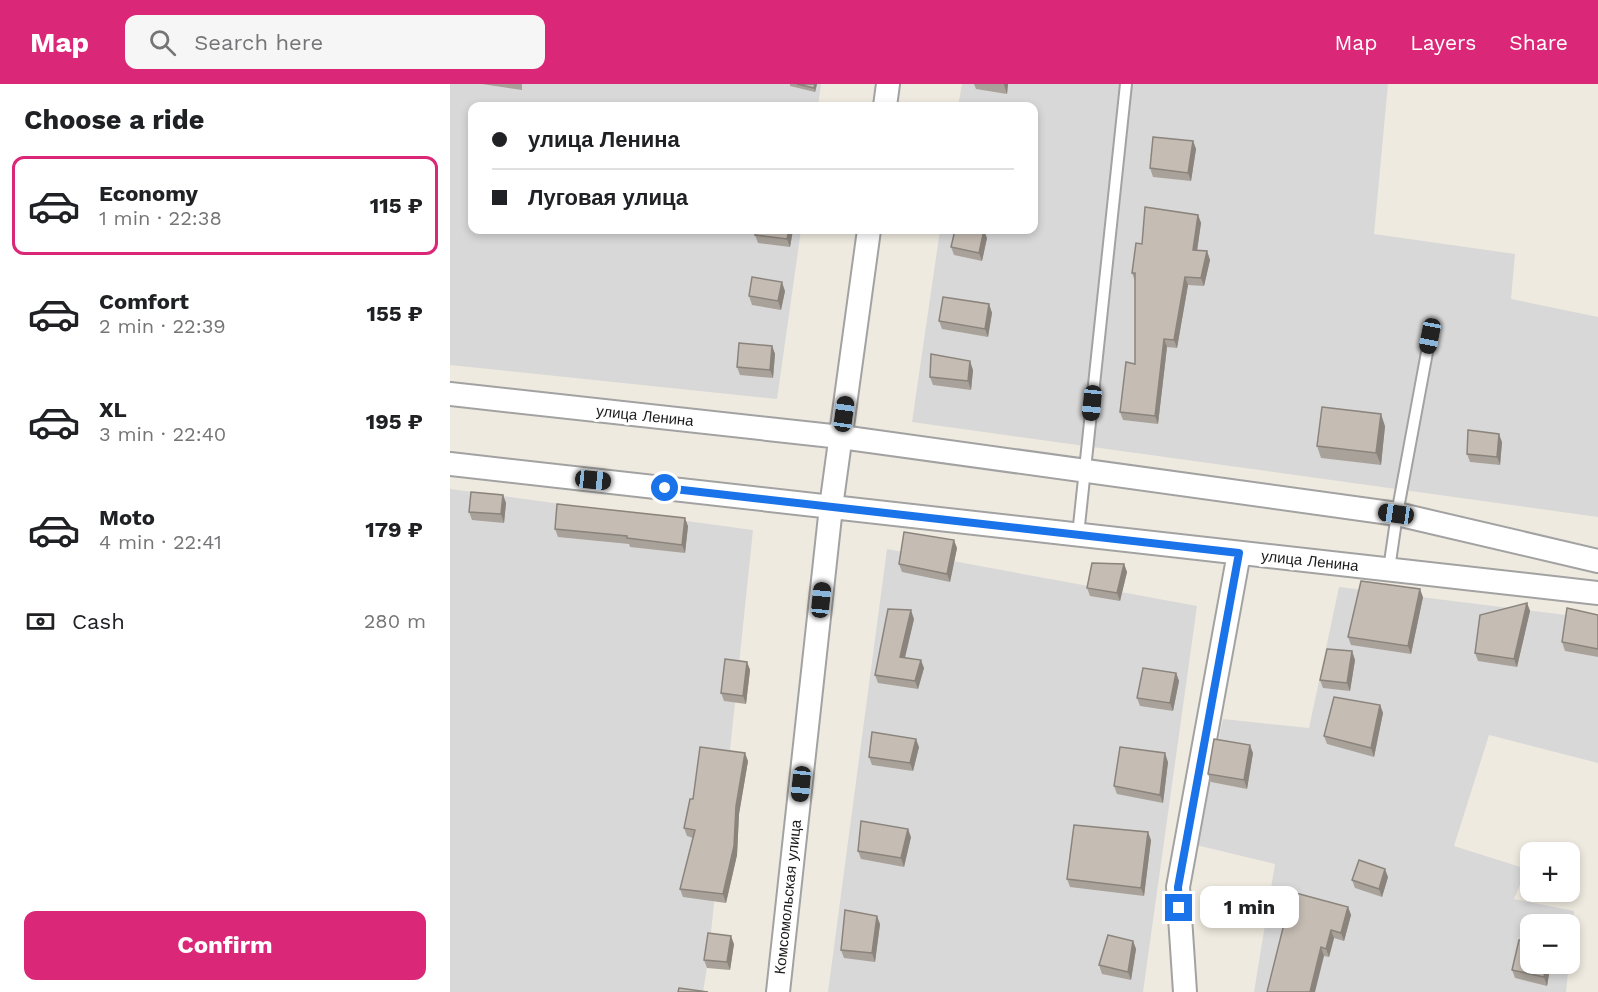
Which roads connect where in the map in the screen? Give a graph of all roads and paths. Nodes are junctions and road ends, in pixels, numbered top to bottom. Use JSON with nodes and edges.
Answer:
{"nodes":[{"id":1,"x":888,"y":84,"type":"edge"},
{"id":2,"x":1126,"y":84,"type":"edge"},
{"id":3,"x":886,"y":102,"type":"edge"},
{"id":4,"x":867,"y":234,"type":"edge"},
{"id":5,"x":1430,"y":336,"type":"dead end"},
{"id":6,"x":450,"y":394,"type":"edge"},
{"id":7,"x":841,"y":437,"type":"junction"},
{"id":8,"x":450,"y":464,"type":"edge"},
{"id":9,"x":1085,"y":471,"type":"junction"},
{"id":10,"x":831,"y":507,"type":"junction"},
{"id":11,"x":1396,"y":514,"type":"junction"},
{"id":12,"x":1078,"y":536,"type":"junction"},
{"id":13,"x":1239,"y":553,"type":"junction"},
{"id":14,"x":1598,"y":561,"type":"edge"},
{"id":15,"x":1389,"y":569,"type":"junction"},
{"id":16,"x":1598,"y":593,"type":"edge"},
{"id":17,"x":778,"y":992,"type":"edge"},
{"id":18,"x":1185,"y":992,"type":"edge"}],
"edges":[{"from":1,"to":3,"type":"street"},
{"from":2,"to":9,"type":"lane"},
{"from":4,"to":7,"type":"street","name":"Комсомольская улица"},
{"from":5,"to":11,"type":"lane"},
{"from":6,"to":7,"type":"street","name":"улица Ленина"},
{"from":7,"to":9,"type":"street","name":"улица Ленина"},
{"from":7,"to":10,"type":"street","name":"Комсомольская улица"},
{"from":8,"to":10,"type":"street","name":"улица Ленина"},
{"from":9,"to":11,"type":"street","name":"улица Ленина"},
{"from":9,"to":12,"type":"lane"},
{"from":10,"to":12,"type":"street","name":"улица Ленина"},
{"from":10,"to":17,"type":"street","name":"Комсомольская улица"},
{"from":11,"to":14,"type":"street","name":"улица Ленина"},
{"from":11,"to":15,"type":"lane"},
{"from":12,"to":13,"type":"street","name":"улица Ленина"},
{"from":13,"to":15,"type":"street","name":"улица Ленина"},
{"from":13,"to":18,"type":"street"},
{"from":15,"to":16,"type":"street","name":"улица Ленина"}]}
